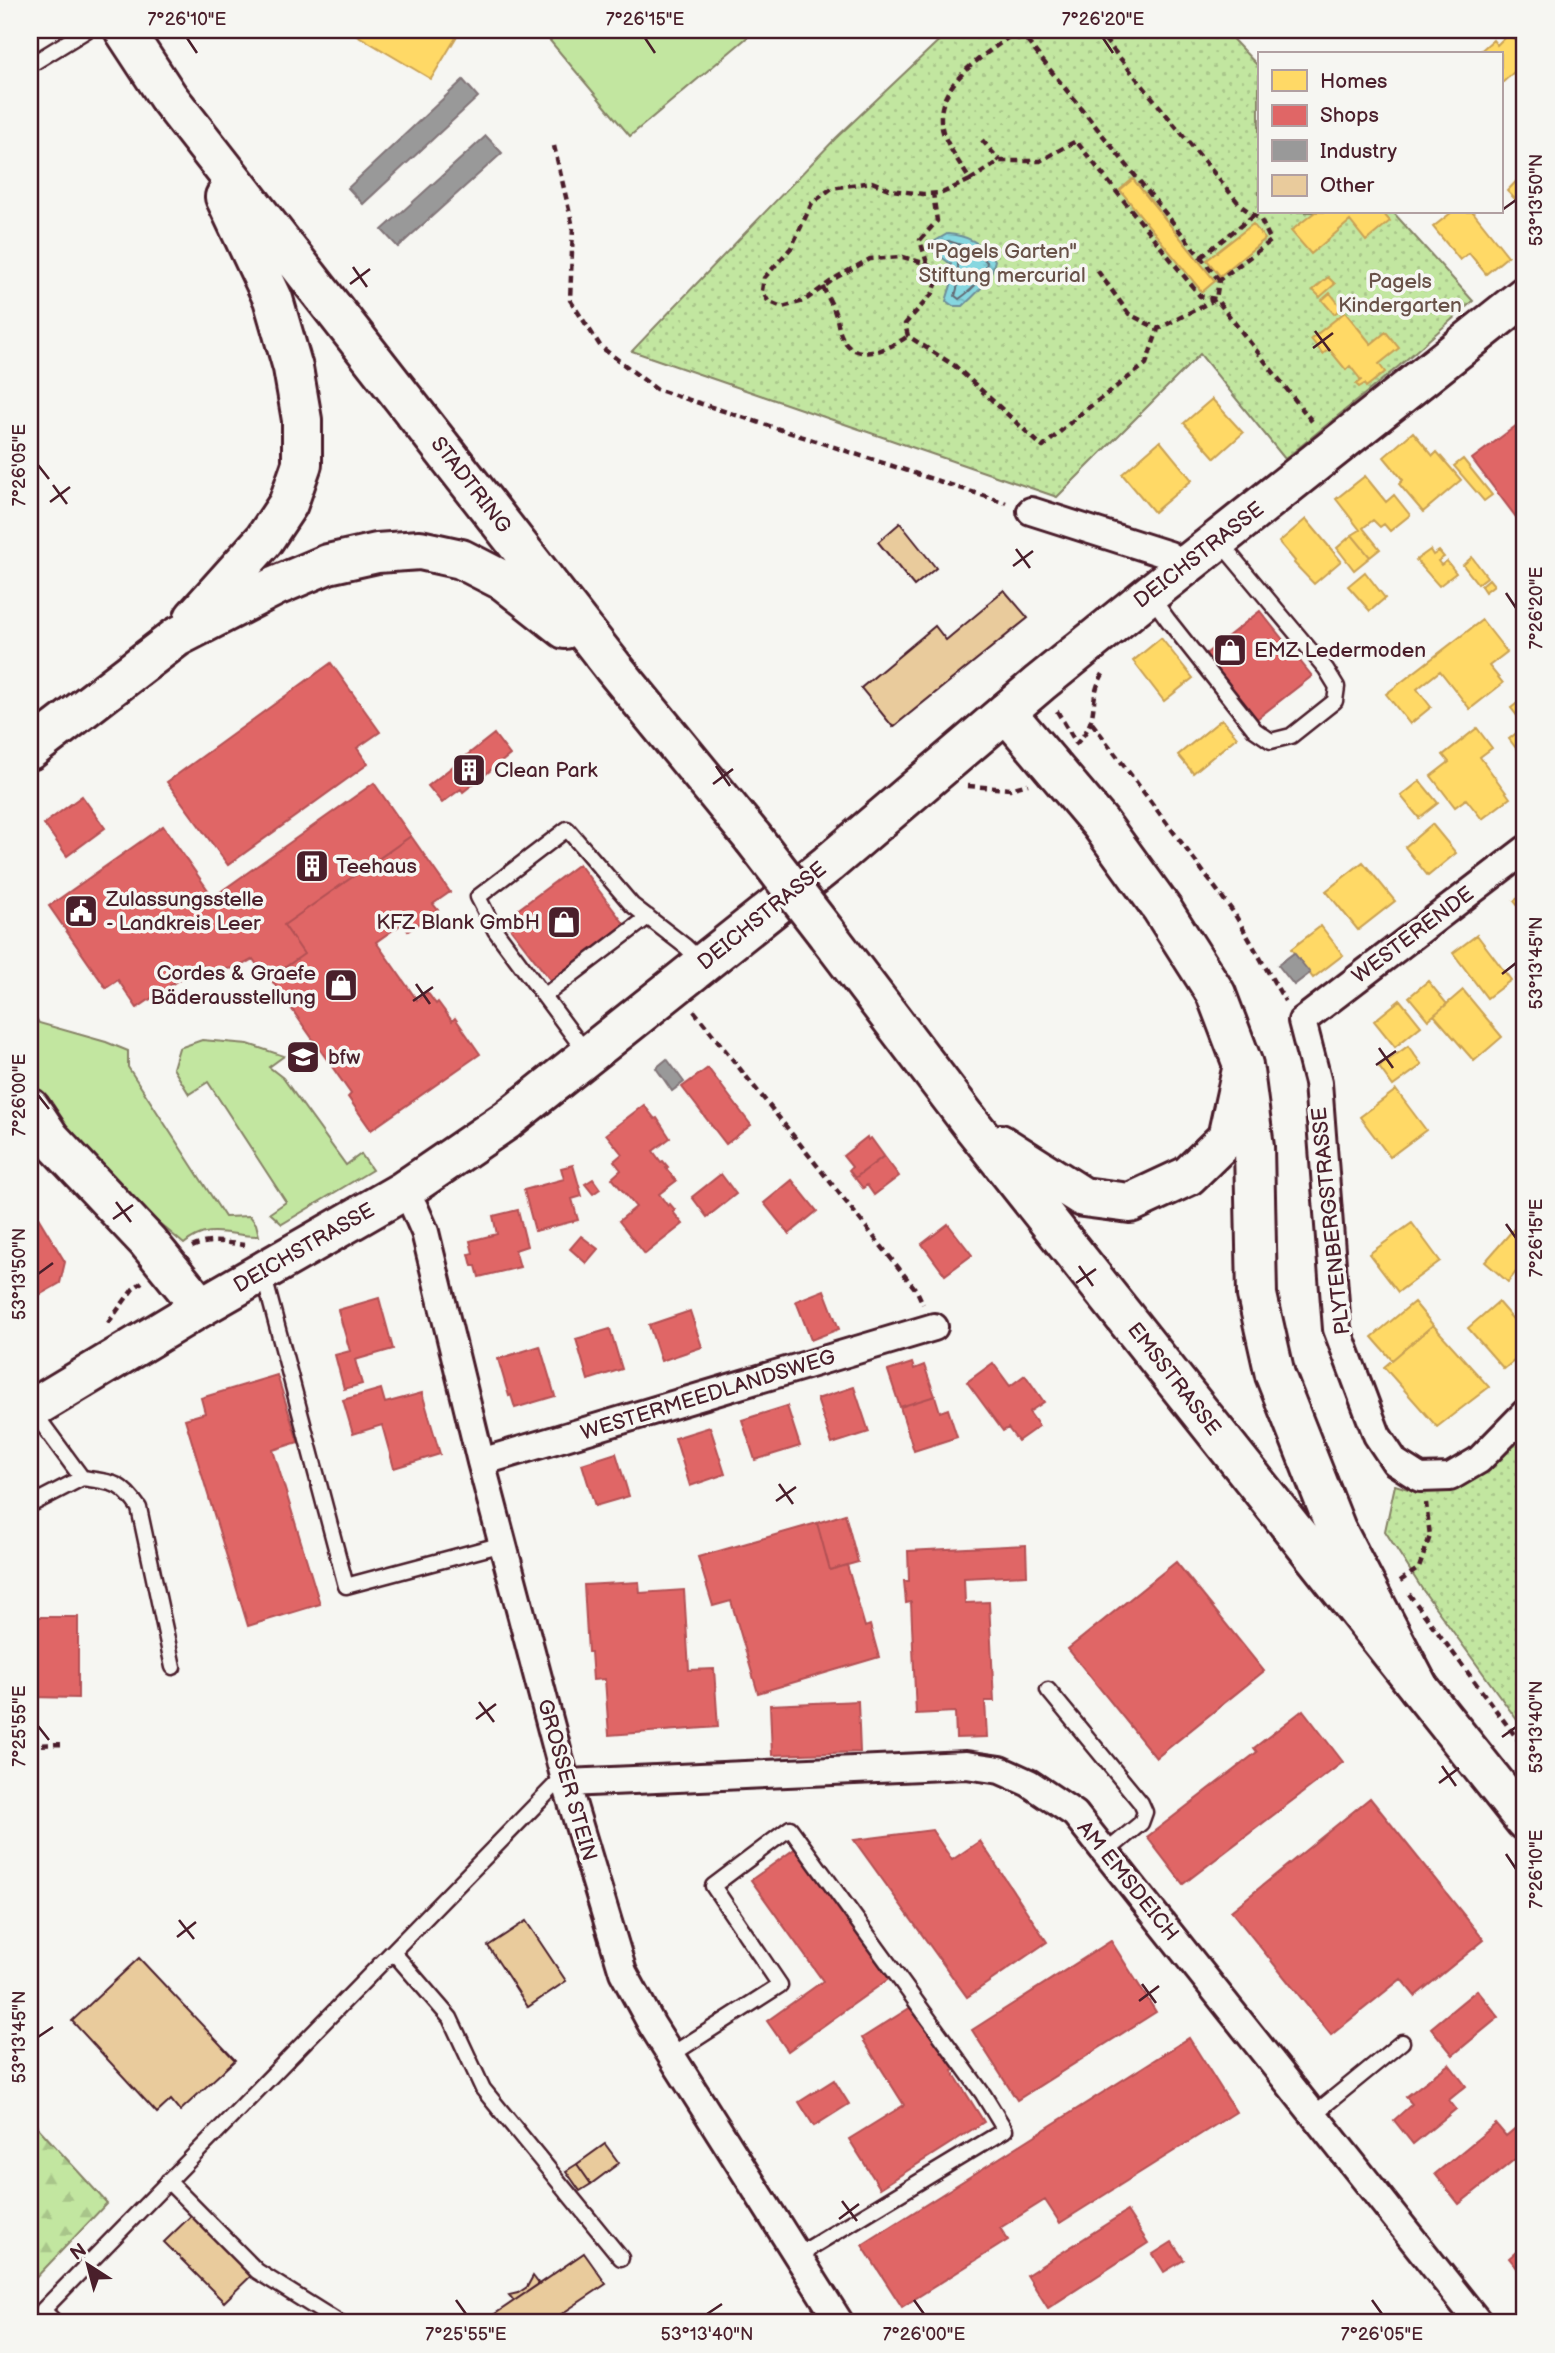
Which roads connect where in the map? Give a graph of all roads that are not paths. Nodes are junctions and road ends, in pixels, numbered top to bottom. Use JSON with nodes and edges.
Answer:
{"nodes":[{"id":1,"x":87,"y":30,"type":"edge"},
{"id":2,"x":124,"y":30,"type":"edge"},
{"id":3,"x":30,"y":65,"type":"edge"},
{"id":4,"x":168,"y":97,"type":"junction"},
{"id":5,"x":1525,"y":296,"type":"edge"},
{"id":6,"x":1031,"y":512,"type":"road end"},
{"id":7,"x":1218,"y":540,"type":"junction"},
{"id":8,"x":1185,"y":566,"type":"junction"},
{"id":9,"x":1150,"y":594,"type":"junction"},
{"id":10,"x":177,"y":637,"type":"junction"},
{"id":11,"x":613,"y":667,"type":"junction"},
{"id":12,"x":1006,"y":712,"type":"junction"},
{"id":13,"x":30,"y":750,"type":"edge"},
{"id":14,"x":1525,"y":850,"type":"edge"},
{"id":15,"x":648,"y":917,"type":"junction"},
{"id":16,"x":827,"y":934,"type":"joint"},
{"id":17,"x":688,"y":975,"type":"junction"},
{"id":18,"x":544,"y":996,"type":"junction"},
{"id":19,"x":1302,"y":1021,"type":"joint"},
{"id":20,"x":588,"y":1055,"type":"junction"},
{"id":21,"x":1243,"y":1065,"type":"junction"},
{"id":22,"x":30,"y":1108,"type":"edge"},
{"id":23,"x":972,"y":1125,"type":"junction"},
{"id":24,"x":403,"y":1191,"type":"junction"},
{"id":25,"x":263,"y":1271,"type":"junction"},
{"id":26,"x":201,"y":1307,"type":"junction"},
{"id":27,"x":934,"y":1327,"type":"road end"},
{"id":28,"x":30,"y":1409,"type":"edge"},
{"id":29,"x":1525,"y":1413,"type":"edge"},
{"id":30,"x":481,"y":1462,"type":"junction"},
{"id":31,"x":82,"y":1478,"type":"junction"},
{"id":32,"x":30,"y":1505,"type":"edge"},
{"id":33,"x":503,"y":1544,"type":"junction"},
{"id":34,"x":173,"y":1667,"type":"dead end"},
{"id":35,"x":1419,"y":1688,"type":"junction"},
{"id":36,"x":1048,"y":1690,"type":"dead end"},
{"id":37,"x":566,"y":1779,"type":"junction"},
{"id":38,"x":1525,"y":1821,"type":"edge"},
{"id":39,"x":1105,"y":1853,"type":"junction"},
{"id":40,"x":393,"y":1952,"type":"junction"},
{"id":41,"x":1402,"y":2042,"type":"dead end"},
{"id":42,"x":671,"y":2055,"type":"junction"},
{"id":43,"x":1314,"y":2114,"type":"junction"},
{"id":44,"x":168,"y":2181,"type":"junction"},
{"id":45,"x":797,"y":2255,"type":"junction"},
{"id":46,"x":621,"y":2258,"type":"dead end"},
{"id":47,"x":56,"y":2323,"type":"edge"},
{"id":48,"x":340,"y":2323,"type":"edge"},
{"id":49,"x":840,"y":2323,"type":"edge"},
{"id":50,"x":1479,"y":2323,"type":"edge"}],
"edges":[{"from":1,"to":3,"type":"lane"},
{"from":2,"to":4,"type":"main road","name":"STADTRING"},
{"from":4,"to":10,"type":"main road"},
{"from":4,"to":11,"type":"main road","name":"STADTRING"},
{"from":5,"to":7,"type":"main road","name":"DEICHSTRASSE"},
{"from":6,"to":8,"type":"street"},
{"from":7,"to":8,"type":"main road","name":"DEICHSTRASSE"},
{"from":7,"to":9,"type":"lane"},
{"from":8,"to":9,"type":"main road","name":"DEICHSTRASSE"},
{"from":9,"to":12,"type":"main road","name":"DEICHSTRASSE"},
{"from":10,"to":11,"type":"main road"},
{"from":10,"to":13,"type":"main road"},
{"from":11,"to":16,"type":"main road","name":"STADTRING","bridge":true},
{"from":12,"to":17,"type":"main road","name":"DEICHSTRASSE"},
{"from":12,"to":21,"type":"main road"},
{"from":14,"to":19,"type":"street","name":"WESTERENDE"},
{"from":15,"to":17,"type":"lane"},
{"from":15,"to":18,"type":"lane"},
{"from":15,"to":18,"type":"lane"},
{"from":16,"to":23,"type":"main road","name":"EMSSTRASSE"},
{"from":17,"to":20,"type":"main road","name":"DEICHSTRASSE"},
{"from":18,"to":20,"type":"lane"},
{"from":19,"to":29,"type":"street","name":"PLYTENBERGSTRASSE"},
{"from":20,"to":24,"type":"main road","name":"DEICHSTRASSE"},
{"from":21,"to":23,"type":"main road"},
{"from":21,"to":35,"type":"main road"},
{"from":22,"to":26,"type":"main road"},
{"from":23,"to":35,"type":"main road","name":"EMSSTRASSE"},
{"from":24,"to":25,"type":"main road","name":"DEICHSTRASSE"},
{"from":24,"to":30,"type":"street","name":"GROSSER STEIN"},
{"from":25,"to":26,"type":"main road","name":"DEICHSTRASSE"},
{"from":25,"to":33,"type":"lane"},
{"from":26,"to":28,"type":"main road","name":"DEICHSTRASSE"},
{"from":27,"to":30,"type":"street","name":"WESTERMEEDLANDSWEG"},
{"from":28,"to":31,"type":"lane"},
{"from":30,"to":33,"type":"street","name":"GROSSER STEIN"},
{"from":31,"to":32,"type":"lane"},
{"from":31,"to":34,"type":"lane"},
{"from":33,"to":37,"type":"street","name":"GROSSER STEIN"},
{"from":35,"to":38,"type":"main road","name":"EMSSTRASSE"},
{"from":36,"to":39,"type":"lane"},
{"from":37,"to":39,"type":"street","name":"AM EMSDEICH"},
{"from":37,"to":40,"type":"lane"},
{"from":37,"to":42,"type":"street","name":"GROSSER STEIN"},
{"from":39,"to":43,"type":"street","name":"AM EMSDEICH"},
{"from":40,"to":44,"type":"lane"},
{"from":40,"to":46,"type":"lane"},
{"from":41,"to":43,"type":"lane"},
{"from":42,"to":45,"type":"street","name":"GROSSER STEIN"},
{"from":42,"to":45,"type":"lane"},
{"from":43,"to":50,"type":"street","name":"AM EMSDEICH"},
{"from":44,"to":47,"type":"lane"},
{"from":44,"to":48,"type":"lane"},
{"from":45,"to":49,"type":"street","name":"GROSSER STEIN"}]}
